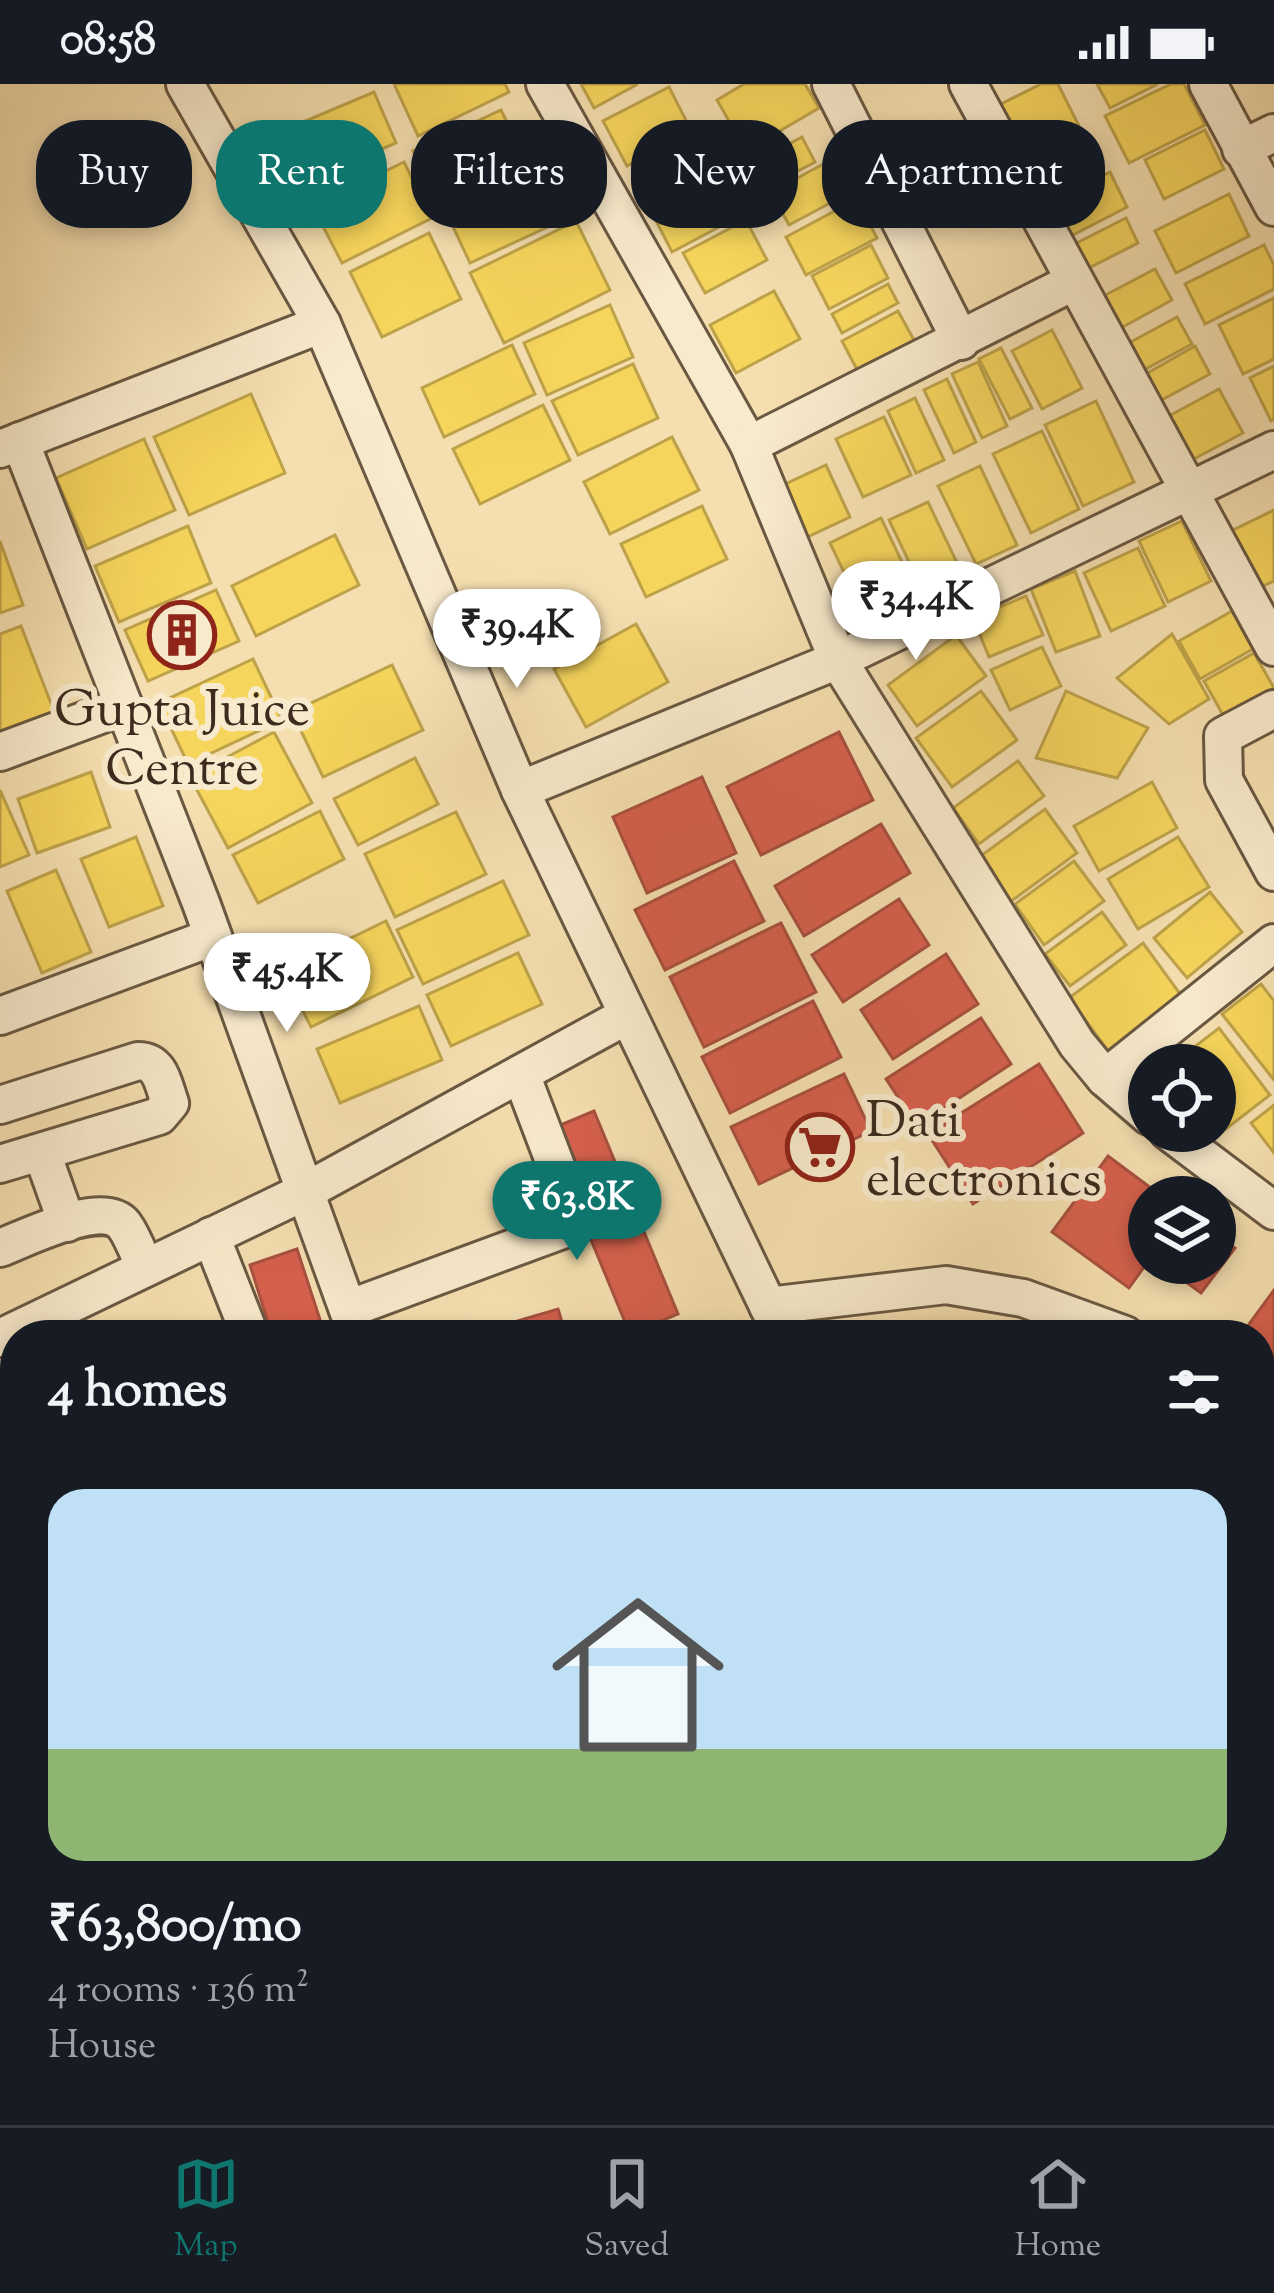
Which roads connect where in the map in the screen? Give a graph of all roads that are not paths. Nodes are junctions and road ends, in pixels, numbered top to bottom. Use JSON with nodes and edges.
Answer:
{"nodes":[{"id":1,"x":185,"y":84,"type":"edge"},
{"id":2,"x":545,"y":84,"type":"edge"},
{"id":3,"x":968,"y":84,"type":"edge"},
{"id":4,"x":1208,"y":84,"type":"edge"},
{"id":5,"x":833,"y":85,"type":"edge"},
{"id":6,"x":1258,"y":141,"type":"edge"},
{"id":7,"x":1274,"y":207,"type":"edge"},
{"id":8,"x":1073,"y":282,"type":"junction"},
{"id":9,"x":322,"y":324,"type":"junction"},
{"id":10,"x":961,"y":341,"type":"junction"},
{"id":11,"x":10,"y":445,"type":"edge"},
{"id":12,"x":749,"y":446,"type":"junction"},
{"id":13,"x":1274,"y":450,"type":"edge"},
{"id":14,"x":1187,"y":492,"type":"junction"},
{"id":15,"x":1274,"y":647,"type":"edge"},
{"id":16,"x":838,"y":661,"type":"junction"},
{"id":17,"x":124,"y":706,"type":"junction"},
{"id":18,"x":1274,"y":709,"type":"edge"},
{"id":19,"x":0,"y":752,"type":"edge"},
{"id":20,"x":520,"y":790,"type":"junction"},
{"id":21,"x":1274,"y":872,"type":"edge"},
{"id":22,"x":213,"y":937,"type":"junction"},
{"id":23,"x":1274,"y":944,"type":"edge"},
{"id":24,"x":0,"y":1016,"type":"edge"},
{"id":25,"x":626,"y":1016,"type":"junction"},
{"id":26,"x":521,"y":1074,"type":"junction"},
{"id":27,"x":1105,"y":1078,"type":"junction"},
{"id":28,"x":1128,"y":1098,"type":"edge"},
{"id":29,"x":0,"y":1105,"type":"edge"},
{"id":30,"x":1196,"y":1152,"type":"edge"},
{"id":31,"x":42,"y":1153,"type":"junction"},
{"id":32,"x":0,"y":1164,"type":"edge"},
{"id":33,"x":306,"y":1191,"type":"junction"},
{"id":34,"x":1274,"y":1211,"type":"edge"},
{"id":35,"x":67,"y":1223,"type":"junction"},
{"id":36,"x":211,"y":1236,"type":"junction"},
{"id":37,"x":0,"y":1248,"type":"edge"},
{"id":38,"x":145,"y":1268,"type":"junction"},
{"id":39,"x":37,"y":1320,"type":"edge"},
{"id":40,"x":244,"y":1320,"type":"edge"},
{"id":41,"x":351,"y":1320,"type":"edge"},
{"id":42,"x":357,"y":1320,"type":"edge"},
{"id":43,"x":775,"y":1320,"type":"edge"},
{"id":44,"x":780,"y":1320,"type":"edge"},
{"id":45,"x":1084,"y":1320,"type":"edge"}],
"edges":[{"from":1,"to":9,"type":"street"},
{"from":2,"to":12,"type":"street"},
{"from":3,"to":8,"type":"street"},
{"from":4,"to":6,"type":"street"},
{"from":5,"to":10,"type":"street"},
{"from":6,"to":7,"type":"street"},
{"from":8,"to":10,"type":"street"},
{"from":8,"to":14,"type":"street"},
{"from":9,"to":11,"type":"street"},
{"from":9,"to":20,"type":"street"},
{"from":10,"to":12,"type":"street"},
{"from":11,"to":17,"type":"street"},
{"from":12,"to":16,"type":"street"},
{"from":13,"to":14,"type":"street"},
{"from":14,"to":15,"type":"street"},
{"from":14,"to":16,"type":"street"},
{"from":16,"to":20,"type":"street"},
{"from":16,"to":27,"type":"street"},
{"from":17,"to":19,"type":"street"},
{"from":17,"to":22,"type":"street"},
{"from":18,"to":21,"type":"street"},
{"from":20,"to":25,"type":"street"},
{"from":22,"to":24,"type":"street"},
{"from":22,"to":33,"type":"street"},
{"from":23,"to":27,"type":"street"},
{"from":25,"to":26,"type":"street"},
{"from":25,"to":43,"type":"street"},
{"from":26,"to":33,"type":"street"},
{"from":26,"to":42,"type":"street"},
{"from":27,"to":28,"type":"street"},
{"from":29,"to":31,"type":"street"},
{"from":30,"to":34,"type":"street"},
{"from":31,"to":32,"type":"street"},
{"from":31,"to":35,"type":"street"},
{"from":33,"to":36,"type":"street"},
{"from":33,"to":41,"type":"street"},
{"from":35,"to":37,"type":"street"},
{"from":35,"to":38,"type":"street"},
{"from":36,"to":38,"type":"street"},
{"from":36,"to":40,"type":"street"},
{"from":38,"to":39,"type":"street"},
{"from":44,"to":45,"type":"street"}]}
